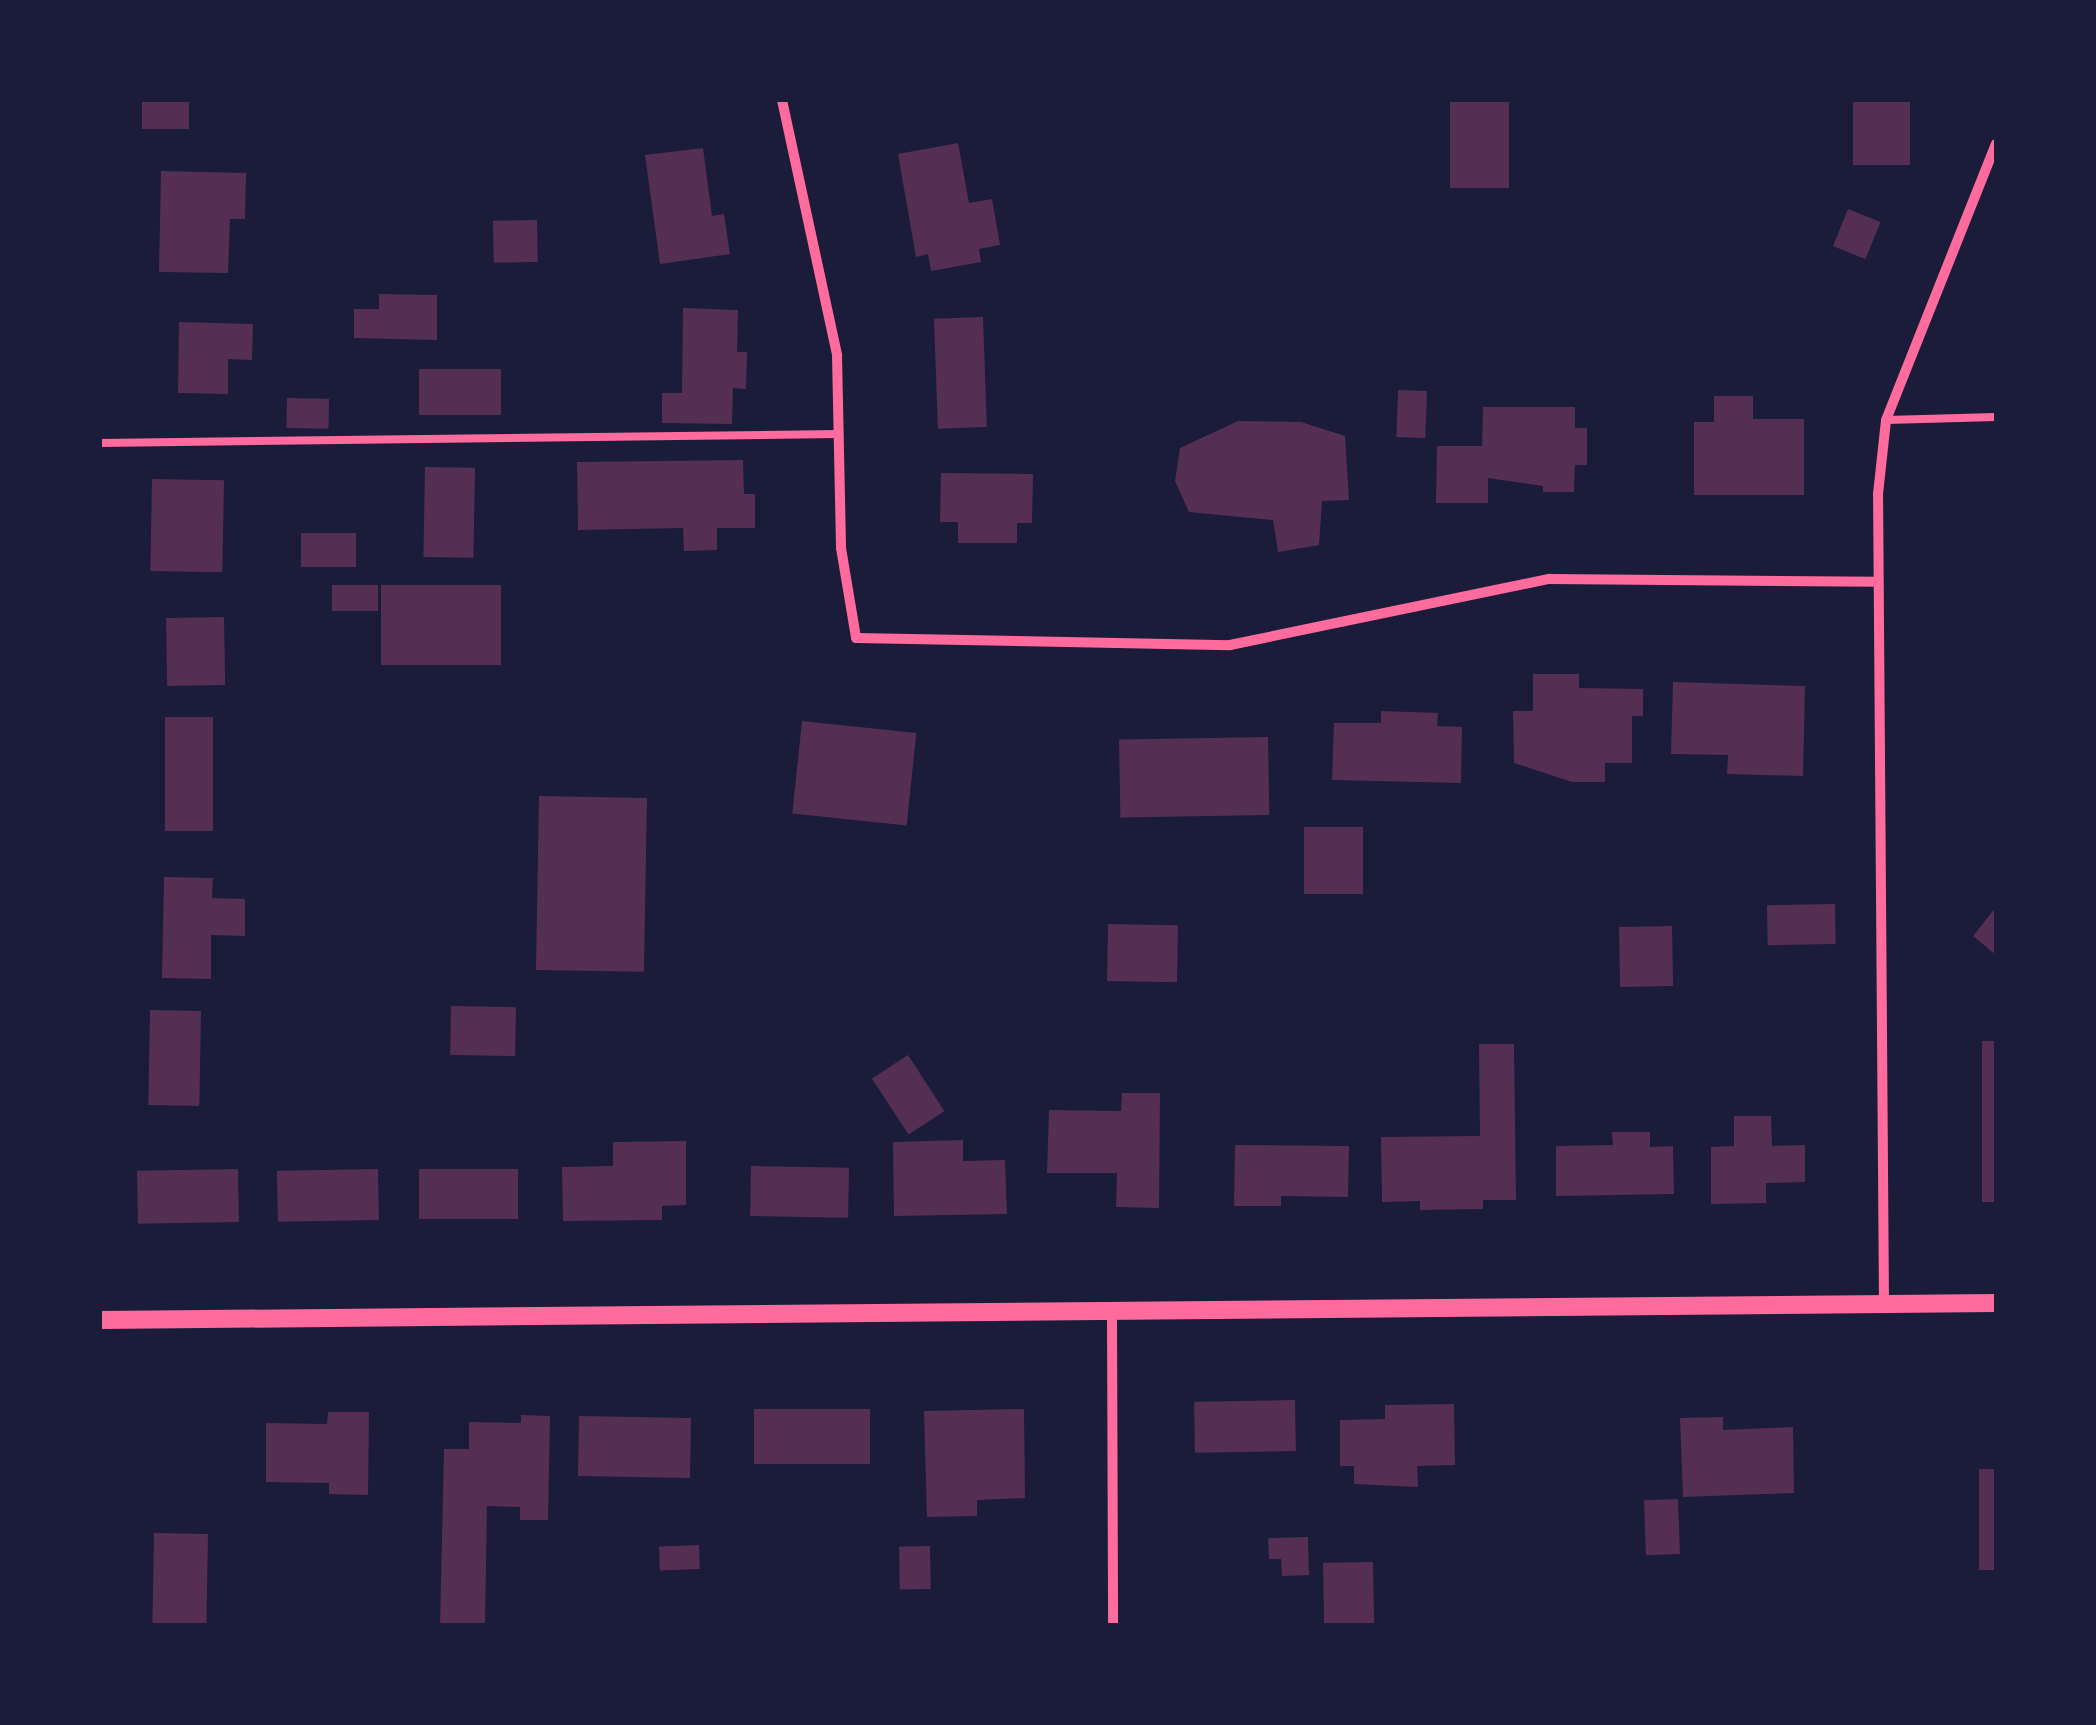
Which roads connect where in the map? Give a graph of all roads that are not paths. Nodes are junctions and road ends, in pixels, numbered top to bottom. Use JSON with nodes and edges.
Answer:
{"nodes":[{"id":1,"x":782,"y":100,"type":"edge"},
{"id":2,"x":1996,"y":144,"type":"edge"},
{"id":3,"x":1996,"y":416,"type":"edge"},
{"id":4,"x":1886,"y":420,"type":"junction"},
{"id":5,"x":838,"y":434,"type":"junction"},
{"id":6,"x":100,"y":442,"type":"edge"},
{"id":7,"x":1878,"y":582,"type":"junction"},
{"id":8,"x":1996,"y":1303,"type":"edge"},
{"id":9,"x":1884,"y":1305,"type":"junction"},
{"id":10,"x":1112,"y":1314,"type":"junction"},
{"id":11,"x":100,"y":1320,"type":"edge"},
{"id":12,"x":1113,"y":1625,"type":"edge"}],
"edges":[{"from":1,"to":5,"type":"street"},
{"from":2,"to":4,"type":"street"},
{"from":3,"to":4,"type":"lane"},
{"from":4,"to":7,"type":"street"},
{"from":5,"to":6,"type":"lane"},
{"from":5,"to":7,"type":"street"},
{"from":7,"to":9,"type":"street"},
{"from":8,"to":9,"type":"street"},
{"from":9,"to":10,"type":"street"},
{"from":10,"to":11,"type":"street"},
{"from":10,"to":12,"type":"street"}]}
